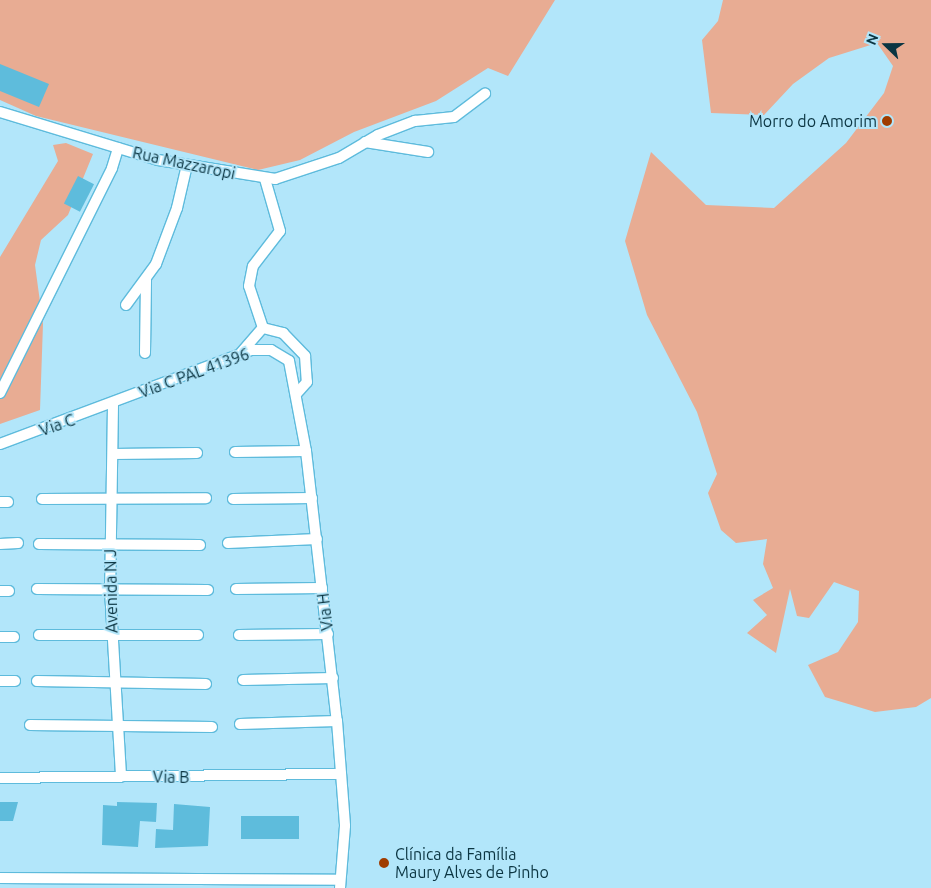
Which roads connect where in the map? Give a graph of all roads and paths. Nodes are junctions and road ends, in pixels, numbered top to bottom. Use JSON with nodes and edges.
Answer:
{"nodes":[{"id":1,"x":485,"y":94,"type":"dead end"},
{"id":2,"x":0,"y":112,"type":"edge"},
{"id":3,"x":365,"y":142,"type":"junction"},
{"id":4,"x":118,"y":148,"type":"junction"},
{"id":5,"x":428,"y":152,"type":"dead end"},
{"id":6,"x":187,"y":165,"type":"junction"},
{"id":7,"x":265,"y":179,"type":"junction"},
{"id":8,"x":146,"y":280,"type":"junction"},
{"id":9,"x":126,"y":305,"type":"dead end"},
{"id":10,"x":263,"y":328,"type":"junction"},
{"id":11,"x":277,"y":352,"type":"joint"},
{"id":12,"x":145,"y":353,"type":"dead end"},
{"id":13,"x":239,"y":355,"type":"junction"},
{"id":14,"x":0,"y":393,"type":"edge"},
{"id":15,"x":297,"y":393,"type":"junction"},
{"id":16,"x":113,"y":405,"type":"junction"},
{"id":17,"x":0,"y":444,"type":"edge"},
{"id":18,"x":306,"y":451,"type":"junction"},
{"id":19,"x":235,"y":452,"type":"dead end"},
{"id":20,"x":113,"y":454,"type":"junction"},
{"id":21,"x":197,"y":454,"type":"dead end"},
{"id":22,"x":112,"y":498,"type":"junction"},
{"id":23,"x":206,"y":498,"type":"dead end"},
{"id":24,"x":312,"y":498,"type":"junction"},
{"id":25,"x":42,"y":499,"type":"dead end"},
{"id":26,"x":233,"y":499,"type":"dead end"},
{"id":27,"x":316,"y":539,"type":"junction"},
{"id":28,"x":18,"y":543,"type":"dead end"},
{"id":29,"x":0,"y":544,"type":"edge"},
{"id":30,"x":39,"y":544,"type":"dead end"},
{"id":31,"x":109,"y":544,"type":"junction"},
{"id":32,"x":228,"y":544,"type":"dead end"},
{"id":33,"x":200,"y":546,"type":"dead end"},
{"id":34,"x":322,"y":588,"type":"junction"},
{"id":35,"x":236,"y":589,"type":"dead end"},
{"id":36,"x":37,"y":590,"type":"dead end"},
{"id":37,"x":110,"y":590,"type":"junction"},
{"id":38,"x":208,"y":590,"type":"dead end"},
{"id":39,"x":328,"y":634,"type":"junction"},
{"id":40,"x":39,"y":635,"type":"dead end"},
{"id":41,"x":198,"y":635,"type":"dead end"},
{"id":42,"x":239,"y":635,"type":"dead end"},
{"id":43,"x":112,"y":636,"type":"junction"},
{"id":44,"x":0,"y":637,"type":"edge"},
{"id":45,"x":14,"y":637,"type":"dead end"},
{"id":46,"x":332,"y":678,"type":"junction"},
{"id":47,"x":243,"y":680,"type":"dead end"},
{"id":48,"x":0,"y":681,"type":"edge"},
{"id":49,"x":14,"y":681,"type":"dead end"},
{"id":50,"x":37,"y":681,"type":"dead end"},
{"id":51,"x":113,"y":682,"type":"junction"},
{"id":52,"x":206,"y":684,"type":"dead end"},
{"id":53,"x":337,"y":721,"type":"junction"},
{"id":54,"x":240,"y":724,"type":"dead end"},
{"id":55,"x":30,"y":725,"type":"dead end"},
{"id":56,"x":115,"y":726,"type":"junction"},
{"id":57,"x":212,"y":727,"type":"dead end"},
{"id":58,"x":341,"y":774,"type":"junction"},
{"id":59,"x":121,"y":777,"type":"junction"},
{"id":60,"x":0,"y":778,"type":"edge"},
{"id":61,"x":118,"y":877,"type":"junction"},
{"id":62,"x":0,"y":878,"type":"edge"},
{"id":63,"x":340,"y":884,"type":"edge"},
{"id":64,"x":118,"y":888,"type":"edge"}],
"edges":[{"from":1,"to":3,"type":"street","name":"Rua Mazzaropi"},
{"from":2,"to":4,"type":"street","name":"Rua Mazzaropi"},
{"from":3,"to":5,"type":"street"},
{"from":3,"to":7,"type":"street","name":"Rua Mazzaropi"},
{"from":4,"to":6,"type":"street","name":"Rua Mazzaropi"},
{"from":4,"to":14,"type":"street"},
{"from":6,"to":7,"type":"street","name":"Rua Mazzaropi"},
{"from":6,"to":8,"type":"street"},
{"from":7,"to":10,"type":"street"},
{"from":8,"to":9,"type":"street"},
{"from":8,"to":12,"type":"street"},
{"from":10,"to":13,"type":"street"},
{"from":10,"to":15,"type":"street"},
{"from":11,"to":13,"type":"street","name":"Via C PAL 41396"},
{"from":11,"to":15,"type":"street","name":"Via H"},
{"from":13,"to":16,"type":"street","name":"Via C PAL 41396"},
{"from":15,"to":18,"type":"street","name":"Via H"},
{"from":16,"to":17,"type":"street","name":"Via C"},
{"from":16,"to":20,"type":"street","name":"Avenida N J"},
{"from":18,"to":19,"type":"street"},
{"from":18,"to":24,"type":"street","name":"Via H"},
{"from":20,"to":21,"type":"street"},
{"from":20,"to":22,"type":"street","name":"Avenida N J"},
{"from":22,"to":23,"type":"street"},
{"from":22,"to":25,"type":"street"},
{"from":22,"to":31,"type":"street","name":"Avenida N J"},
{"from":24,"to":26,"type":"street"},
{"from":24,"to":27,"type":"street","name":"Via H"},
{"from":27,"to":32,"type":"street"},
{"from":27,"to":34,"type":"street","name":"Via H"},
{"from":28,"to":29,"type":"street"},
{"from":30,"to":31,"type":"street"},
{"from":31,"to":33,"type":"street"},
{"from":31,"to":37,"type":"street","name":"Avenida N J"},
{"from":34,"to":35,"type":"street"},
{"from":34,"to":39,"type":"street","name":"Via H"},
{"from":36,"to":37,"type":"street"},
{"from":37,"to":38,"type":"street"},
{"from":37,"to":43,"type":"street","name":"Avenida N J"},
{"from":39,"to":42,"type":"street"},
{"from":39,"to":46,"type":"street","name":"Via H"},
{"from":40,"to":43,"type":"street"},
{"from":41,"to":43,"type":"street"},
{"from":43,"to":51,"type":"street","name":"Avenida N J"},
{"from":44,"to":45,"type":"street"},
{"from":46,"to":47,"type":"street"},
{"from":46,"to":53,"type":"street","name":"Via H"},
{"from":48,"to":49,"type":"street"},
{"from":50,"to":51,"type":"street"},
{"from":51,"to":52,"type":"street"},
{"from":51,"to":56,"type":"street","name":"Avenida N J"},
{"from":53,"to":54,"type":"street"},
{"from":53,"to":58,"type":"street","name":"Via H"},
{"from":55,"to":56,"type":"street"},
{"from":56,"to":57,"type":"street"},
{"from":56,"to":59,"type":"street","name":"Avenida N J"},
{"from":58,"to":59,"type":"street","name":"Via B"},
{"from":58,"to":63,"type":"street","name":"Via H"},
{"from":59,"to":60,"type":"street","name":"Via B"},
{"from":61,"to":62,"type":"street"},
{"from":61,"to":63,"type":"street"},
{"from":61,"to":64,"type":"street"}]}
